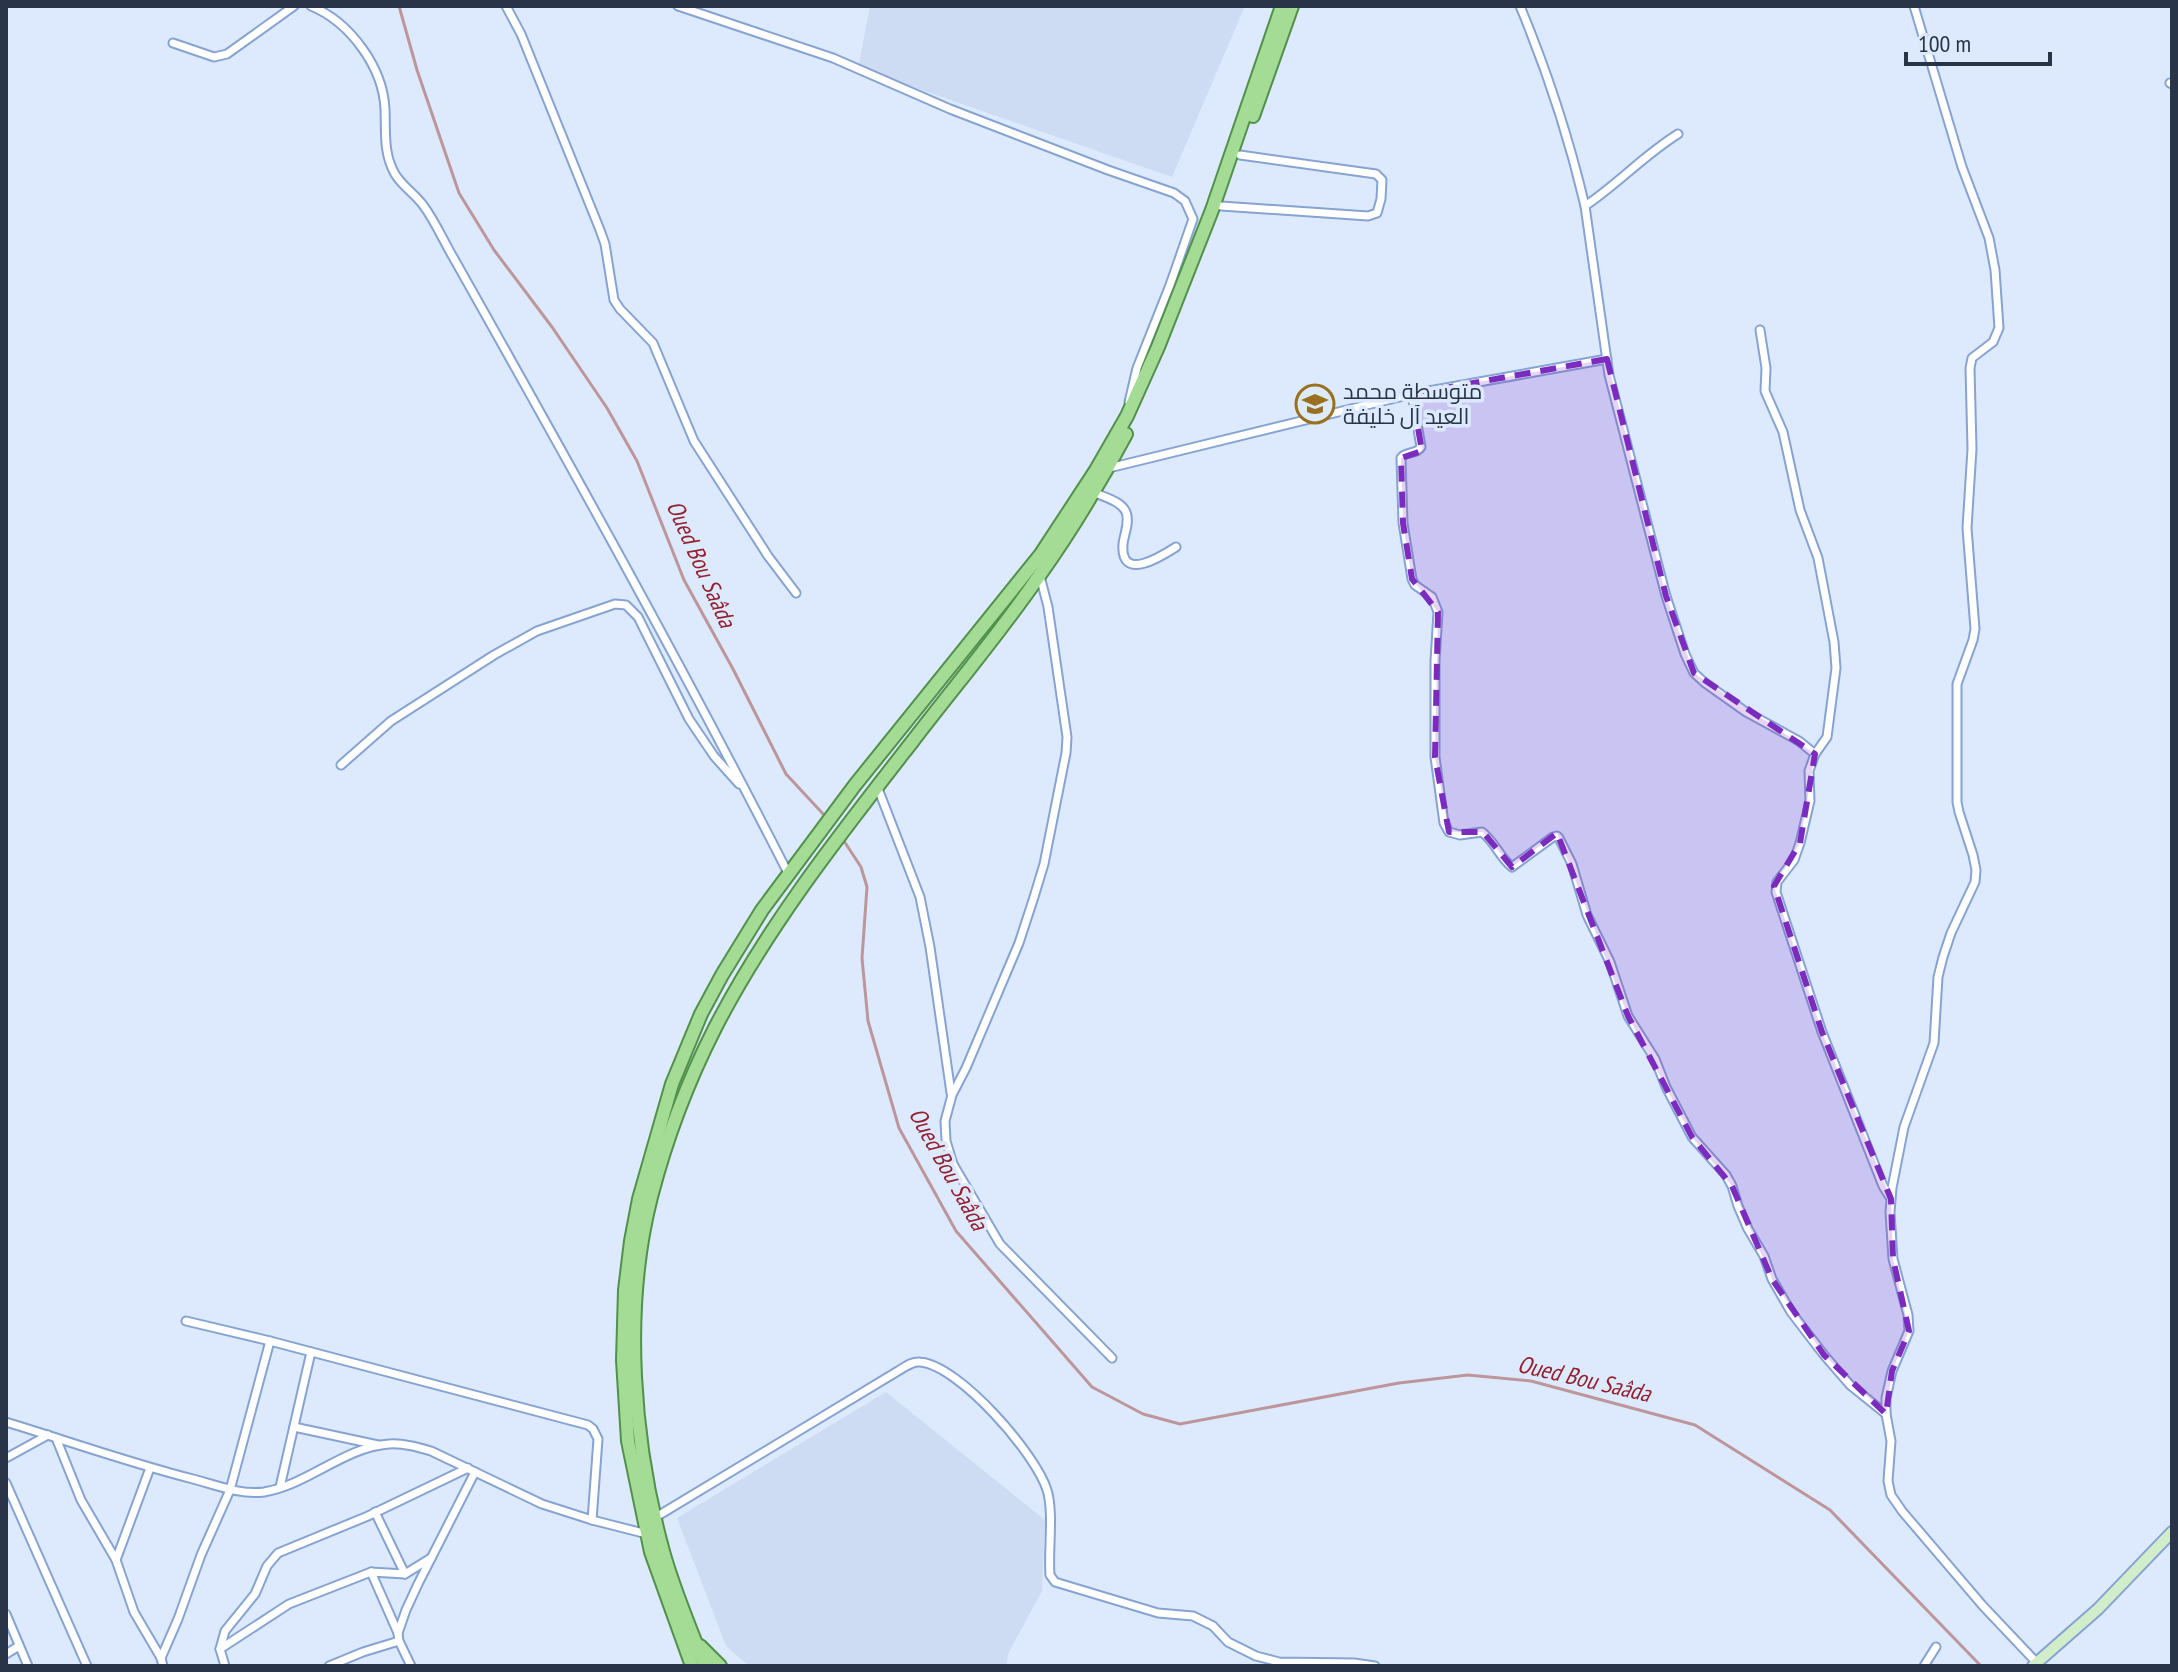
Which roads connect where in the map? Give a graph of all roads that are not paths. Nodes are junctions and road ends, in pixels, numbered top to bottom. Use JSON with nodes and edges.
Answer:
{"nodes":[{"id":1,"x":294,"y":6,"type":"edge"},
{"id":2,"x":311,"y":6,"type":"edge"},
{"id":3,"x":506,"y":6,"type":"edge"},
{"id":4,"x":678,"y":6,"type":"edge"},
{"id":5,"x":1282,"y":6,"type":"edge"},
{"id":6,"x":1292,"y":6,"type":"edge"},
{"id":7,"x":1520,"y":6,"type":"edge"},
{"id":8,"x":1914,"y":6,"type":"edge"},
{"id":9,"x":173,"y":43,"type":"dead end"},
{"id":10,"x":1678,"y":134,"type":"dead end"},
{"id":11,"x":1240,"y":155,"type":"junction"},
{"id":12,"x":1221,"y":206,"type":"junction"},
{"id":13,"x":1585,"y":206,"type":"junction"},
{"id":14,"x":1760,"y":330,"type":"dead end"},
{"id":15,"x":1607,"y":359,"type":"junction"},
{"id":16,"x":1412,"y":394,"type":"junction"},
{"id":17,"x":1127,"y":416,"type":"junction"},
{"id":18,"x":1102,"y":469,"type":"junction"},
{"id":19,"x":1093,"y":492,"type":"junction"},
{"id":20,"x":1176,"y":547,"type":"dead end"},
{"id":21,"x":1040,"y":576,"type":"junction"},
{"id":22,"x":796,"y":593,"type":"dead end"},
{"id":23,"x":1815,"y":754,"type":"junction"},
{"id":24,"x":341,"y":765,"type":"dead end"},
{"id":25,"x":877,"y":786,"type":"junction"},
{"id":26,"x":746,"y":791,"type":"junction"},
{"id":27,"x":788,"y":873,"type":"junction"},
{"id":28,"x":952,"y":1095,"type":"junction"},
{"id":29,"x":1891,"y":1199,"type":"junction"},
{"id":30,"x":186,"y":1321,"type":"dead end"},
{"id":31,"x":270,"y":1341,"type":"junction"},
{"id":32,"x":311,"y":1352,"type":"junction"},
{"id":33,"x":1112,"y":1358,"type":"dead end"},
{"id":34,"x":1886,"y":1414,"type":"junction"},
{"id":35,"x":6,"y":1422,"type":"edge"},
{"id":36,"x":294,"y":1427,"type":"junction"},
{"id":37,"x":52,"y":1436,"type":"junction"},
{"id":38,"x":378,"y":1445,"type":"junction"},
{"id":39,"x":6,"y":1458,"type":"edge"},
{"id":40,"x":150,"y":1468,"type":"junction"},
{"id":41,"x":471,"y":1470,"type":"junction"},
{"id":42,"x":6,"y":1483,"type":"edge"},
{"id":43,"x":280,"y":1487,"type":"junction"},
{"id":44,"x":230,"y":1490,"type":"junction"},
{"id":45,"x":375,"y":1512,"type":"junction"},
{"id":46,"x":656,"y":1517,"type":"junction"},
{"id":47,"x":592,"y":1520,"type":"junction"},
{"id":48,"x":2172,"y":1532,"type":"edge"},
{"id":49,"x":647,"y":1534,"type":"junction"},
{"id":50,"x":431,"y":1558,"type":"junction"},
{"id":51,"x":116,"y":1560,"type":"junction"},
{"id":52,"x":371,"y":1572,"type":"junction"},
{"id":53,"x":405,"y":1574,"type":"junction"},
{"id":54,"x":6,"y":1614,"type":"edge"},
{"id":55,"x":398,"y":1637,"type":"junction"},
{"id":56,"x":695,"y":1641,"type":"junction"},
{"id":57,"x":19,"y":1646,"type":"junction"},
{"id":58,"x":1936,"y":1647,"type":"dead end"},
{"id":59,"x":220,"y":1649,"type":"junction"},
{"id":60,"x":6,"y":1654,"type":"edge"},
{"id":61,"x":162,"y":1662,"type":"edge"},
{"id":62,"x":2035,"y":1664,"type":"edge"},
{"id":63,"x":28,"y":1666,"type":"edge"},
{"id":64,"x":87,"y":1666,"type":"edge"},
{"id":65,"x":225,"y":1666,"type":"edge"},
{"id":66,"x":329,"y":1666,"type":"edge"},
{"id":67,"x":411,"y":1666,"type":"edge"},
{"id":68,"x":692,"y":1666,"type":"edge"},
{"id":69,"x":705,"y":1666,"type":"edge"},
{"id":70,"x":720,"y":1666,"type":"edge"},
{"id":71,"x":1375,"y":1666,"type":"edge"},
{"id":72,"x":1924,"y":1666,"type":"edge"}],
"edges":[{"from":1,"to":9,"type":"street"},
{"from":2,"to":26,"type":"street"},
{"from":3,"to":22,"type":"street"},
{"from":4,"to":17,"type":"street"},
{"from":5,"to":17,"type":"main road"},
{"from":6,"to":11,"type":"main road"},
{"from":7,"to":13,"type":"street"},
{"from":8,"to":29,"type":"street"},
{"from":10,"to":13,"type":"street"},
{"from":11,"to":12,"type":"main road"},
{"from":11,"to":12,"type":"street"},
{"from":12,"to":18,"type":"main road"},
{"from":13,"to":15,"type":"street"},
{"from":14,"to":23,"type":"street"},
{"from":15,"to":16,"type":"street"},
{"from":15,"to":23,"type":"street"},
{"from":16,"to":18,"type":"street"},
{"from":16,"to":34,"type":"street"},
{"from":17,"to":18,"type":"main road"},
{"from":18,"to":19,"type":"main road"},
{"from":18,"to":27,"type":"main road"},
{"from":19,"to":20,"type":"street"},
{"from":19,"to":21,"type":"main road"},
{"from":21,"to":25,"type":"main road"},
{"from":21,"to":28,"type":"street"},
{"from":23,"to":29,"type":"street"},
{"from":24,"to":26,"type":"street"},
{"from":25,"to":28,"type":"street"},
{"from":25,"to":46,"type":"main road"},
{"from":26,"to":27,"type":"street"},
{"from":27,"to":49,"type":"main road"},
{"from":28,"to":33,"type":"street"},
{"from":29,"to":34,"type":"street"},
{"from":30,"to":31,"type":"street"},
{"from":31,"to":32,"type":"street"},
{"from":31,"to":44,"type":"street"},
{"from":32,"to":36,"type":"street"},
{"from":32,"to":47,"type":"street"},
{"from":34,"to":62,"type":"street"},
{"from":35,"to":37,"type":"street"},
{"from":36,"to":38,"type":"street"},
{"from":36,"to":43,"type":"street"},
{"from":37,"to":39,"type":"street"},
{"from":37,"to":40,"type":"street"},
{"from":37,"to":51,"type":"street"},
{"from":38,"to":41,"type":"street"},
{"from":38,"to":43,"type":"street"},
{"from":40,"to":44,"type":"street"},
{"from":40,"to":51,"type":"street"},
{"from":41,"to":45,"type":"street"},
{"from":41,"to":47,"type":"street"},
{"from":41,"to":50,"type":"street"},
{"from":42,"to":64,"type":"street"},
{"from":43,"to":44,"type":"street"},
{"from":44,"to":61,"type":"street"},
{"from":45,"to":53,"type":"street"},
{"from":45,"to":59,"type":"street"},
{"from":46,"to":56,"type":"main road"},
{"from":46,"to":71,"type":"street"},
{"from":47,"to":49,"type":"street"},
{"from":48,"to":62,"type":"main road"},
{"from":49,"to":68,"type":"main road"},
{"from":50,"to":53,"type":"street"},
{"from":50,"to":55,"type":"street"},
{"from":51,"to":61,"type":"street"},
{"from":52,"to":53,"type":"street"},
{"from":52,"to":55,"type":"street"},
{"from":52,"to":59,"type":"street"},
{"from":54,"to":57,"type":"street"},
{"from":55,"to":66,"type":"street"},
{"from":55,"to":67,"type":"street"},
{"from":56,"to":69,"type":"main road"},
{"from":56,"to":70,"type":"main road"},
{"from":57,"to":60,"type":"street"},
{"from":57,"to":63,"type":"street"},
{"from":58,"to":72,"type":"street"},
{"from":59,"to":65,"type":"street"}]}
